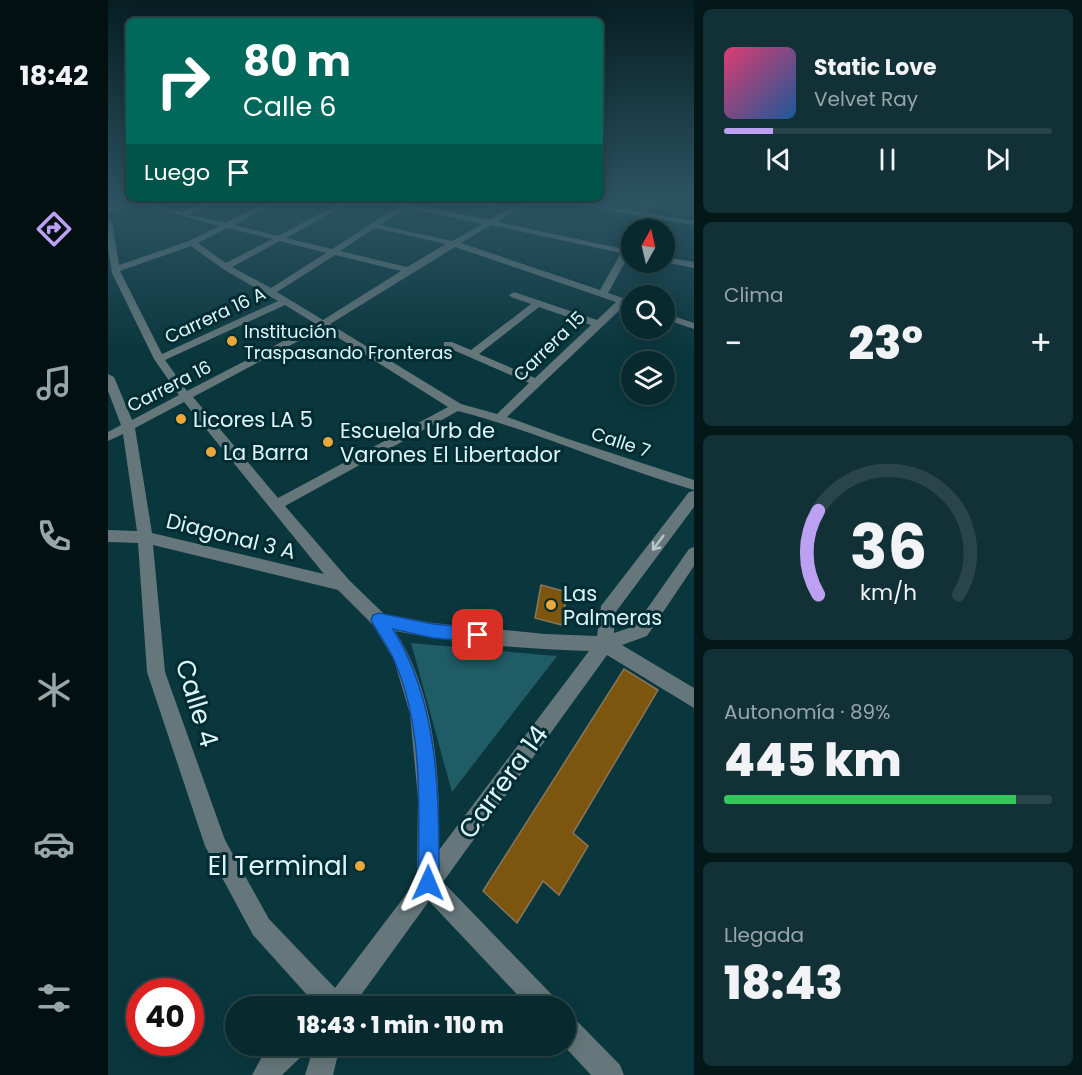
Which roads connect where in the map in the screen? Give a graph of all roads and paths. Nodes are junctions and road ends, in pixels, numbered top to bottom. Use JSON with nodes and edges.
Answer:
{"nodes":[{"id":1,"x":111,"y":252,"type":"edge"},
{"id":2,"x":168,"y":252,"type":"edge"},
{"id":3,"x":205,"y":252,"type":"edge"},
{"id":4,"x":254,"y":252,"type":"edge"},
{"id":5,"x":333,"y":252,"type":"joint"},
{"id":6,"x":440,"y":252,"type":"edge"},
{"id":7,"x":480,"y":252,"type":"edge"},
{"id":8,"x":675,"y":262,"type":"edge"},
{"id":9,"x":621,"y":265,"type":"edge"},
{"id":10,"x":693,"y":265,"type":"edge"},
{"id":11,"x":226,"y":267,"type":"junction"},
{"id":12,"x":408,"y":270,"type":"junction"},
{"id":13,"x":113,"y":273,"type":"edge"},
{"id":14,"x":271,"y":292,"type":"junction"},
{"id":15,"x":603,"y":293,"type":"junction"},
{"id":16,"x":514,"y":295,"type":"dead end"},
{"id":17,"x":621,"y":300,"type":"edge"},
{"id":18,"x":285,"y":301,"type":"junction"},
{"id":19,"x":538,"y":303,"type":"junction"},
{"id":20,"x":621,"y":307,"type":"edge"},
{"id":21,"x":675,"y":320,"type":"edge"},
{"id":22,"x":323,"y":324,"type":"junction"},
{"id":23,"x":597,"y":324,"type":"junction"},
{"id":24,"x":693,"y":326,"type":"edge"},
{"id":25,"x":448,"y":344,"type":"dead end"},
{"id":26,"x":471,"y":355,"type":"junction"},
{"id":27,"x":159,"y":359,"type":"junction"},
{"id":28,"x":108,"y":377,"type":"edge"},
{"id":29,"x":538,"y":382,"type":"junction"},
{"id":30,"x":186,"y":397,"type":"junction"},
{"id":31,"x":457,"y":407,"type":"junction"},
{"id":32,"x":499,"y":418,"type":"junction"},
{"id":33,"x":128,"y":426,"type":"junction"},
{"id":34,"x":108,"y":438,"type":"edge"},
{"id":35,"x":693,"y":484,"type":"edge"},
{"id":36,"x":693,"y":496,"type":"edge"},
{"id":37,"x":276,"y":505,"type":"junction"},
{"id":38,"x":108,"y":536,"type":"edge"},
{"id":39,"x":145,"y":537,"type":"junction"},
{"id":40,"x":693,"y":553,"type":"edge"},
{"id":41,"x":343,"y":585,"type":"junction"},
{"id":42,"x":379,"y":620,"type":"junction"},
{"id":43,"x":605,"y":644,"type":"junction"},
{"id":44,"x":693,"y":699,"type":"edge"},
{"id":45,"x":428,"y":883,"type":"junction"},
{"id":46,"x":327,"y":996,"type":"edge"},
{"id":47,"x":343,"y":996,"type":"edge"},
{"id":48,"x":535,"y":996,"type":"edge"},
{"id":49,"x":576,"y":1039,"type":"edge"},
{"id":50,"x":282,"y":1056,"type":"edge"},
{"id":51,"x":324,"y":1056,"type":"edge"},
{"id":52,"x":266,"y":1075,"type":"edge"},
{"id":53,"x":319,"y":1075,"type":"edge"},
{"id":54,"x":610,"y":1075,"type":"edge"}],
"edges":[{"from":1,"to":13,"type":"street"},
{"from":2,"to":13,"type":"street"},
{"from":3,"to":11,"type":"street","name":"Calle 7"},
{"from":4,"to":11,"type":"street"},
{"from":5,"to":12,"type":"street"},
{"from":5,"to":14,"type":"street"},
{"from":6,"to":12,"type":"street","name":"Carrera 16"},
{"from":7,"to":15,"type":"street"},
{"from":8,"to":10,"type":"street"},
{"from":9,"to":15,"type":"street","name":"Carrera 15"},
{"from":11,"to":14,"type":"street","name":"Calle 7"},
{"from":12,"to":22,"type":"street","name":"Carrera 16"},
{"from":13,"to":27,"type":"street"},
{"from":14,"to":18,"type":"street","name":"Calle 7"},
{"from":15,"to":17,"type":"street"},
{"from":16,"to":19,"type":"street"},
{"from":18,"to":22,"type":"street","name":"Calle 7"},
{"from":18,"to":27,"type":"street","name":"Carrera 16 A"},
{"from":19,"to":23,"type":"street"},
{"from":19,"to":26,"type":"street"},
{"from":20,"to":23,"type":"street","name":"Carrera 15"},
{"from":21,"to":24,"type":"street"},
{"from":22,"to":30,"type":"street","name":"Carrera 16"},
{"from":22,"to":31,"type":"street","name":"Calle 7"},
{"from":23,"to":29,"type":"street","name":"Carrera 15"},
{"from":25,"to":26,"type":"street"},
{"from":26,"to":29,"type":"street"},
{"from":27,"to":30,"type":"street"},
{"from":28,"to":33,"type":"street","name":"Calle 4"},
{"from":29,"to":32,"type":"street","name":"Carrera 15"},
{"from":30,"to":33,"type":"street","name":"Carrera 16"},
{"from":30,"to":37,"type":"street"},
{"from":31,"to":32,"type":"street","name":"Calle 7"},
{"from":31,"to":37,"type":"street"},
{"from":32,"to":35,"type":"street","name":"Calle 7"},
{"from":33,"to":34,"type":"street","name":"Carrera 16"},
{"from":33,"to":39,"type":"street","name":"Calle 4"},
{"from":36,"to":43,"type":"street","one_way":true},
{"from":37,"to":41,"type":"street"},
{"from":38,"to":39,"type":"street","name":"Diagonal 3 A"},
{"from":39,"to":41,"type":"street","name":"Diagonal 3 A"},
{"from":39,"to":46,"type":"street","name":"Calle 4"},
{"from":40,"to":43,"type":"street"},
{"from":41,"to":42,"type":"street"},
{"from":42,"to":43,"type":"street"},
{"from":42,"to":45,"type":"street"},
{"from":43,"to":44,"type":"street"},
{"from":43,"to":45,"type":"street","name":"Carrera 14"},
{"from":45,"to":47,"type":"street","name":"Carrera 14"},
{"from":45,"to":48,"type":"street"},
{"from":49,"to":54,"type":"street"},
{"from":50,"to":52,"type":"street"},
{"from":51,"to":53,"type":"street"}]}
